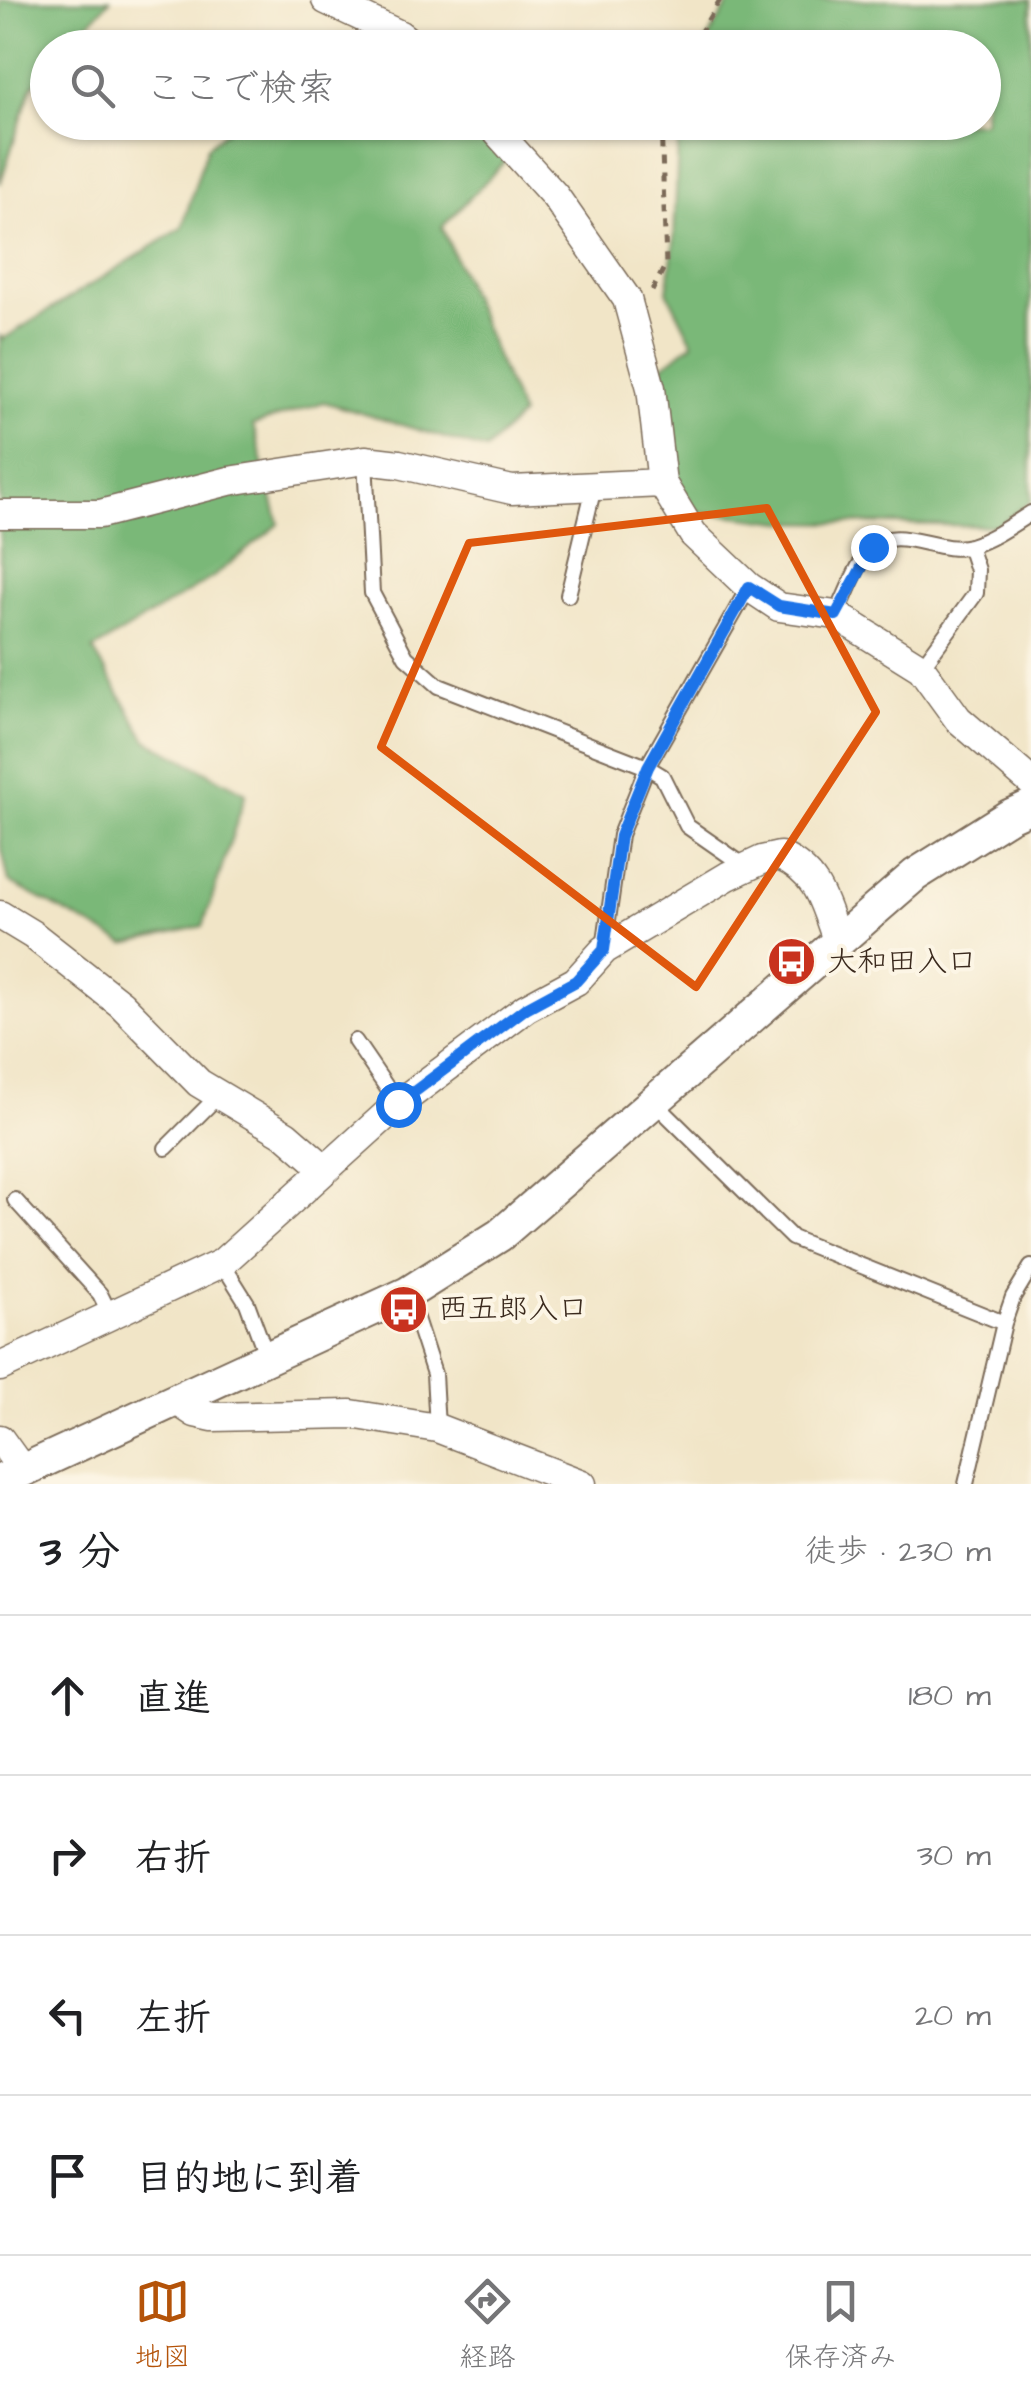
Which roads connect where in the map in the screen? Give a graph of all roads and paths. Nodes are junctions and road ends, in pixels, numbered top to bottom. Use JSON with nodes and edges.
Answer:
{"nodes":[{"id":1,"x":326,"y":0,"type":"edge"},
{"id":2,"x":720,"y":0,"type":"edge"},
{"id":3,"x":389,"y":30,"type":"edge"},
{"id":4,"x":702,"y":30,"type":"edge"},
{"id":5,"x":504,"y":140,"type":"edge"},
{"id":6,"x":663,"y":140,"type":"edge"},
{"id":7,"x":627,"y":299,"type":"junction"},
{"id":8,"x":366,"y":460,"type":"junction"},
{"id":9,"x":662,"y":483,"type":"junction"},
{"id":10,"x":594,"y":487,"type":"junction"},
{"id":11,"x":1031,"y":512,"type":"edge"},
{"id":12,"x":0,"y":514,"type":"edge"},
{"id":13,"x":969,"y":546,"type":"junction"},
{"id":14,"x":749,"y":587,"type":"junction"},
{"id":15,"x":568,"y":595,"type":"dead end"},
{"id":16,"x":836,"y":615,"type":"junction"},
{"id":17,"x":920,"y":668,"type":"junction"},
{"id":18,"x":648,"y":767,"type":"junction"},
{"id":19,"x":1031,"y":782,"type":"edge"},
{"id":20,"x":1031,"y":806,"type":"edge"},
{"id":21,"x":746,"y":867,"type":"junction"},
{"id":22,"x":0,"y":915,"type":"edge"},
{"id":23,"x":838,"y":943,"type":"junction"},
{"id":24,"x":604,"y":950,"type":"junction"},
{"id":25,"x":355,"y":1042,"type":"dead end"},
{"id":26,"x":219,"y":1095,"type":"junction"},
{"id":27,"x":654,"y":1102,"type":"junction"},
{"id":28,"x":398,"y":1104,"type":"junction"},
{"id":29,"x":166,"y":1148,"type":"dead end"},
{"id":30,"x":324,"y":1168,"type":"junction"},
{"id":31,"x":14,"y":1200,"type":"dead end"},
{"id":32,"x":222,"y":1263,"type":"junction"},
{"id":33,"x":1031,"y":1267,"type":"edge"},
{"id":34,"x":408,"y":1293,"type":"junction"},
{"id":35,"x":110,"y":1314,"type":"junction"},
{"id":36,"x":1004,"y":1322,"type":"junction"},
{"id":37,"x":268,"y":1358,"type":"junction"},
{"id":38,"x":0,"y":1367,"type":"edge"},
{"id":39,"x":177,"y":1401,"type":"junction"},
{"id":40,"x":436,"y":1428,"type":"junction"},
{"id":41,"x":0,"y":1439,"type":"edge"},
{"id":42,"x":523,"y":1474,"type":"edge"},
{"id":43,"x":12,"y":1476,"type":"edge"},
{"id":44,"x":582,"y":1484,"type":"edge"},
{"id":45,"x":966,"y":1484,"type":"edge"}],
"edges":[{"from":1,"to":3,"type":"street"},
{"from":2,"to":4,"type":"path"},
{"from":5,"to":7,"type":"street"},
{"from":6,"to":7,"type":"path"},
{"from":7,"to":9,"type":"street"},
{"from":8,"to":10,"type":"street"},
{"from":8,"to":12,"type":"street"},
{"from":8,"to":18,"type":"lane"},
{"from":9,"to":10,"type":"street"},
{"from":9,"to":14,"type":"street"},
{"from":10,"to":15,"type":"lane"},
{"from":11,"to":13,"type":"lane"},
{"from":13,"to":16,"type":"lane"},
{"from":13,"to":17,"type":"lane"},
{"from":14,"to":16,"type":"street"},
{"from":14,"to":18,"type":"lane"},
{"from":16,"to":17,"type":"street"},
{"from":17,"to":19,"type":"street"},
{"from":18,"to":21,"type":"lane"},
{"from":18,"to":24,"type":"lane"},
{"from":20,"to":23,"type":"street"},
{"from":21,"to":23,"type":"street"},
{"from":21,"to":24,"type":"street"},
{"from":22,"to":26,"type":"street"},
{"from":23,"to":27,"type":"street"},
{"from":24,"to":28,"type":"street"},
{"from":25,"to":28,"type":"lane"},
{"from":26,"to":29,"type":"lane"},
{"from":26,"to":30,"type":"street"},
{"from":27,"to":34,"type":"street"},
{"from":27,"to":36,"type":"lane"},
{"from":28,"to":30,"type":"street"},
{"from":30,"to":32,"type":"street"},
{"from":31,"to":35,"type":"lane"},
{"from":32,"to":35,"type":"street"},
{"from":32,"to":37,"type":"lane"},
{"from":33,"to":36,"type":"lane"},
{"from":34,"to":37,"type":"street"},
{"from":34,"to":40,"type":"lane"},
{"from":35,"to":38,"type":"street"},
{"from":36,"to":45,"type":"lane"},
{"from":37,"to":39,"type":"street"},
{"from":39,"to":40,"type":"street"},
{"from":39,"to":43,"type":"street"},
{"from":40,"to":42,"type":"street"},
{"from":41,"to":43,"type":"street"},
{"from":42,"to":44,"type":"street"}]}
